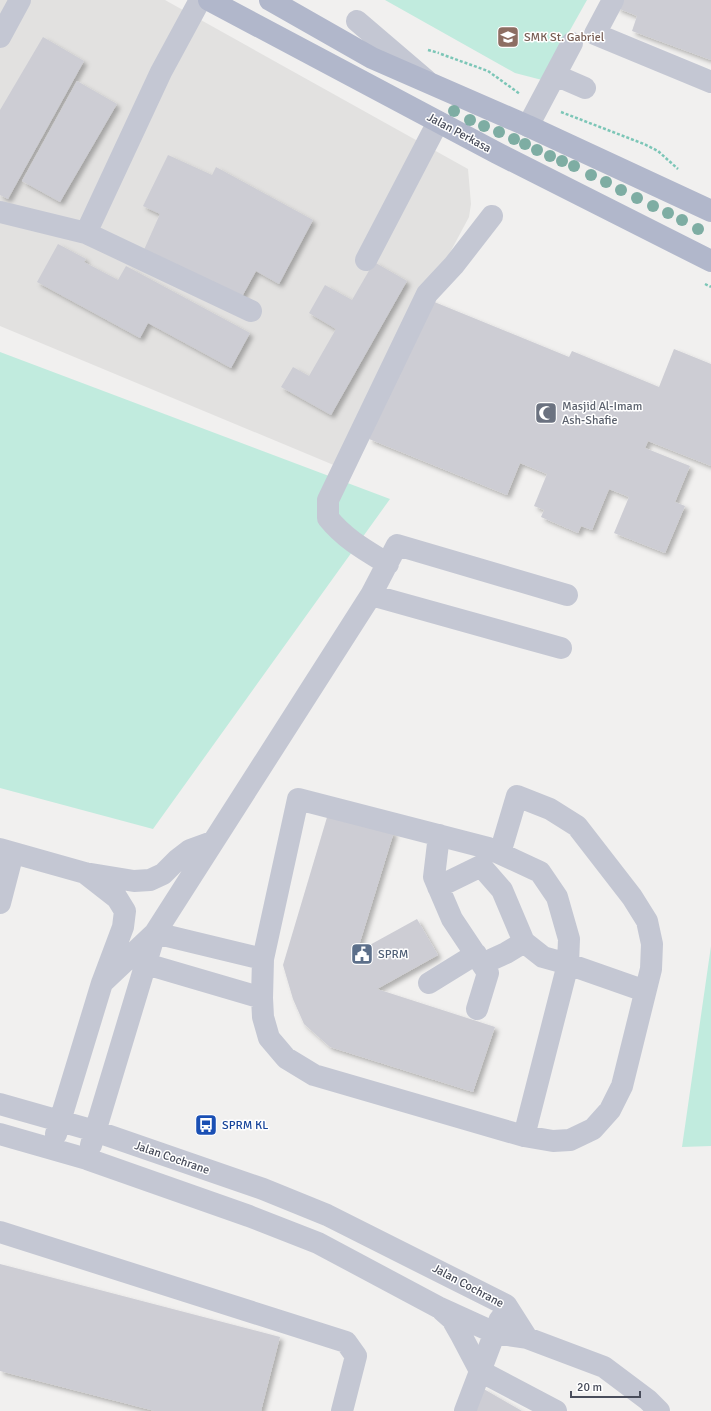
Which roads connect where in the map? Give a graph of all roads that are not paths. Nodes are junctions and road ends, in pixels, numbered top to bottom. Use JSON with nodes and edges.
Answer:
{"nodes":[{"id":1,"x":20,"y":0,"type":"edge"},
{"id":2,"x":200,"y":0,"type":"edge"},
{"id":3,"x":209,"y":0,"type":"edge"},
{"id":4,"x":270,"y":0,"type":"edge"},
{"id":5,"x":613,"y":0,"type":"edge"},
{"id":6,"x":357,"y":21,"type":"dead end"},
{"id":7,"x":0,"y":37,"type":"edge"},
{"id":8,"x":572,"y":43,"type":"dead end"},
{"id":9,"x":555,"y":75,"type":"junction"},
{"id":10,"x":429,"y":82,"type":"junction"},
{"id":11,"x":711,"y":82,"type":"edge"},
{"id":12,"x":585,"y":88,"type":"dead end"},
{"id":13,"x":438,"y":122,"type":"junction"},
{"id":14,"x":528,"y":126,"type":"junction"},
{"id":15,"x":711,"y":211,"type":"edge"},
{"id":16,"x":0,"y":212,"type":"edge"},
{"id":17,"x":492,"y":216,"type":"dead end"},
{"id":18,"x":86,"y":233,"type":"junction"},
{"id":19,"x":366,"y":260,"type":"dead end"},
{"id":20,"x":711,"y":261,"type":"edge"},
{"id":21,"x":251,"y":311,"type":"dead end"},
{"id":22,"x":388,"y":564,"type":"junction"},
{"id":23,"x":567,"y":594,"type":"dead end"},
{"id":24,"x":371,"y":595,"type":"junction"},
{"id":25,"x":561,"y":648,"type":"dead end"},
{"id":26,"x":439,"y":835,"type":"junction"},
{"id":27,"x":212,"y":842,"type":"junction"},
{"id":28,"x":7,"y":851,"type":"edge"},
{"id":29,"x":500,"y":853,"type":"junction"},
{"id":30,"x":85,"y":873,"type":"junction"},
{"id":31,"x":438,"y":887,"type":"junction"},
{"id":32,"x":0,"y":902,"type":"edge"},
{"id":33,"x":155,"y":933,"type":"junction"},
{"id":34,"x":524,"y":942,"type":"junction"},
{"id":35,"x":263,"y":959,"type":"junction"},
{"id":36,"x":479,"y":959,"type":"junction"},
{"id":37,"x":146,"y":964,"type":"junction"},
{"id":38,"x":568,"y":964,"type":"junction"},
{"id":39,"x":102,"y":983,"type":"junction"},
{"id":40,"x":429,"y":983,"type":"dead end"},
{"id":41,"x":645,"y":991,"type":"junction"},
{"id":42,"x":262,"y":998,"type":"junction"},
{"id":43,"x":477,"y":1009,"type":"dead end"},
{"id":44,"x":0,"y":1104,"type":"edge"},
{"id":45,"x":60,"y":1121,"type":"junction"},
{"id":46,"x":95,"y":1131,"type":"junction"},
{"id":47,"x":0,"y":1134,"type":"edge"},
{"id":48,"x":524,"y":1136,"type":"junction"},
{"id":49,"x":52,"y":1149,"type":"junction"},
{"id":50,"x":0,"y":1150,"type":"edge"},
{"id":51,"x":86,"y":1159,"type":"junction"},
{"id":52,"x":0,"y":1232,"type":"edge"},
{"id":53,"x":506,"y":1305,"type":"junction"},
{"id":54,"x":438,"y":1306,"type":"junction"},
{"id":55,"x":495,"y":1333,"type":"junction"},
{"id":56,"x":527,"y":1338,"type":"junction"},
{"id":57,"x":480,"y":1371,"type":"junction"},
{"id":58,"x":342,"y":1411,"type":"edge"},
{"id":59,"x":465,"y":1411,"type":"edge"},
{"id":60,"x":556,"y":1411,"type":"edge"},
{"id":61,"x":659,"y":1411,"type":"edge"}],
"edges":[{"from":1,"to":7,"type":"street"},
{"from":2,"to":18,"type":"street"},
{"from":3,"to":13,"type":"main road","name":"Jalan Perkasa"},
{"from":4,"to":10,"type":"main road"},
{"from":5,"to":11,"type":"street"},
{"from":6,"to":10,"type":"street"},
{"from":8,"to":9,"type":"street"},
{"from":9,"to":12,"type":"street"},
{"from":9,"to":14,"type":"street"},
{"from":10,"to":14,"type":"main road"},
{"from":13,"to":19,"type":"street"},
{"from":13,"to":20,"type":"main road","name":"Jalan Perkasa"},
{"from":14,"to":15,"type":"main road"},
{"from":16,"to":18,"type":"street"},
{"from":17,"to":22,"type":"street"},
{"from":18,"to":21,"type":"street"},
{"from":22,"to":23,"type":"street"},
{"from":22,"to":24,"type":"street"},
{"from":24,"to":25,"type":"street"},
{"from":24,"to":27,"type":"street"},
{"from":26,"to":29,"type":"street"},
{"from":26,"to":31,"type":"street"},
{"from":26,"to":35,"type":"street"},
{"from":27,"to":30,"type":"street"},
{"from":27,"to":33,"type":"street"},
{"from":28,"to":30,"type":"street"},
{"from":28,"to":32,"type":"street"},
{"from":29,"to":38,"type":"street"},
{"from":29,"to":41,"type":"street"},
{"from":30,"to":39,"type":"street"},
{"from":31,"to":34,"type":"street"},
{"from":31,"to":36,"type":"street"},
{"from":33,"to":35,"type":"street"},
{"from":33,"to":37,"type":"street"},
{"from":33,"to":39,"type":"street"},
{"from":34,"to":36,"type":"street"},
{"from":34,"to":38,"type":"street"},
{"from":35,"to":42,"type":"street"},
{"from":36,"to":40,"type":"street"},
{"from":36,"to":43,"type":"street"},
{"from":37,"to":42,"type":"street"},
{"from":37,"to":46,"type":"street"},
{"from":38,"to":41,"type":"street"},
{"from":38,"to":48,"type":"street"},
{"from":39,"to":45,"type":"street"},
{"from":41,"to":48,"type":"street"},
{"from":42,"to":48,"type":"street"},
{"from":44,"to":45,"type":"street","name":"Jalan Cochrane"},
{"from":45,"to":46,"type":"street","name":"Jalan Cochrane"},
{"from":45,"to":49,"type":"street"},
{"from":46,"to":51,"type":"street"},
{"from":46,"to":53,"type":"street","name":"Jalan Cochrane"},
{"from":47,"to":49,"type":"street"},
{"from":49,"to":50,"type":"street"},
{"from":49,"to":51,"type":"street"},
{"from":51,"to":54,"type":"street"},
{"from":52,"to":58,"type":"street"},
{"from":53,"to":55,"type":"street"},
{"from":53,"to":56,"type":"street","name":"Jalan Cochrane"},
{"from":54,"to":55,"type":"street"},
{"from":54,"to":57,"type":"street"},
{"from":55,"to":56,"type":"street"},
{"from":55,"to":57,"type":"street"},
{"from":56,"to":61,"type":"street"},
{"from":57,"to":59,"type":"street"},
{"from":57,"to":60,"type":"street"}]}
